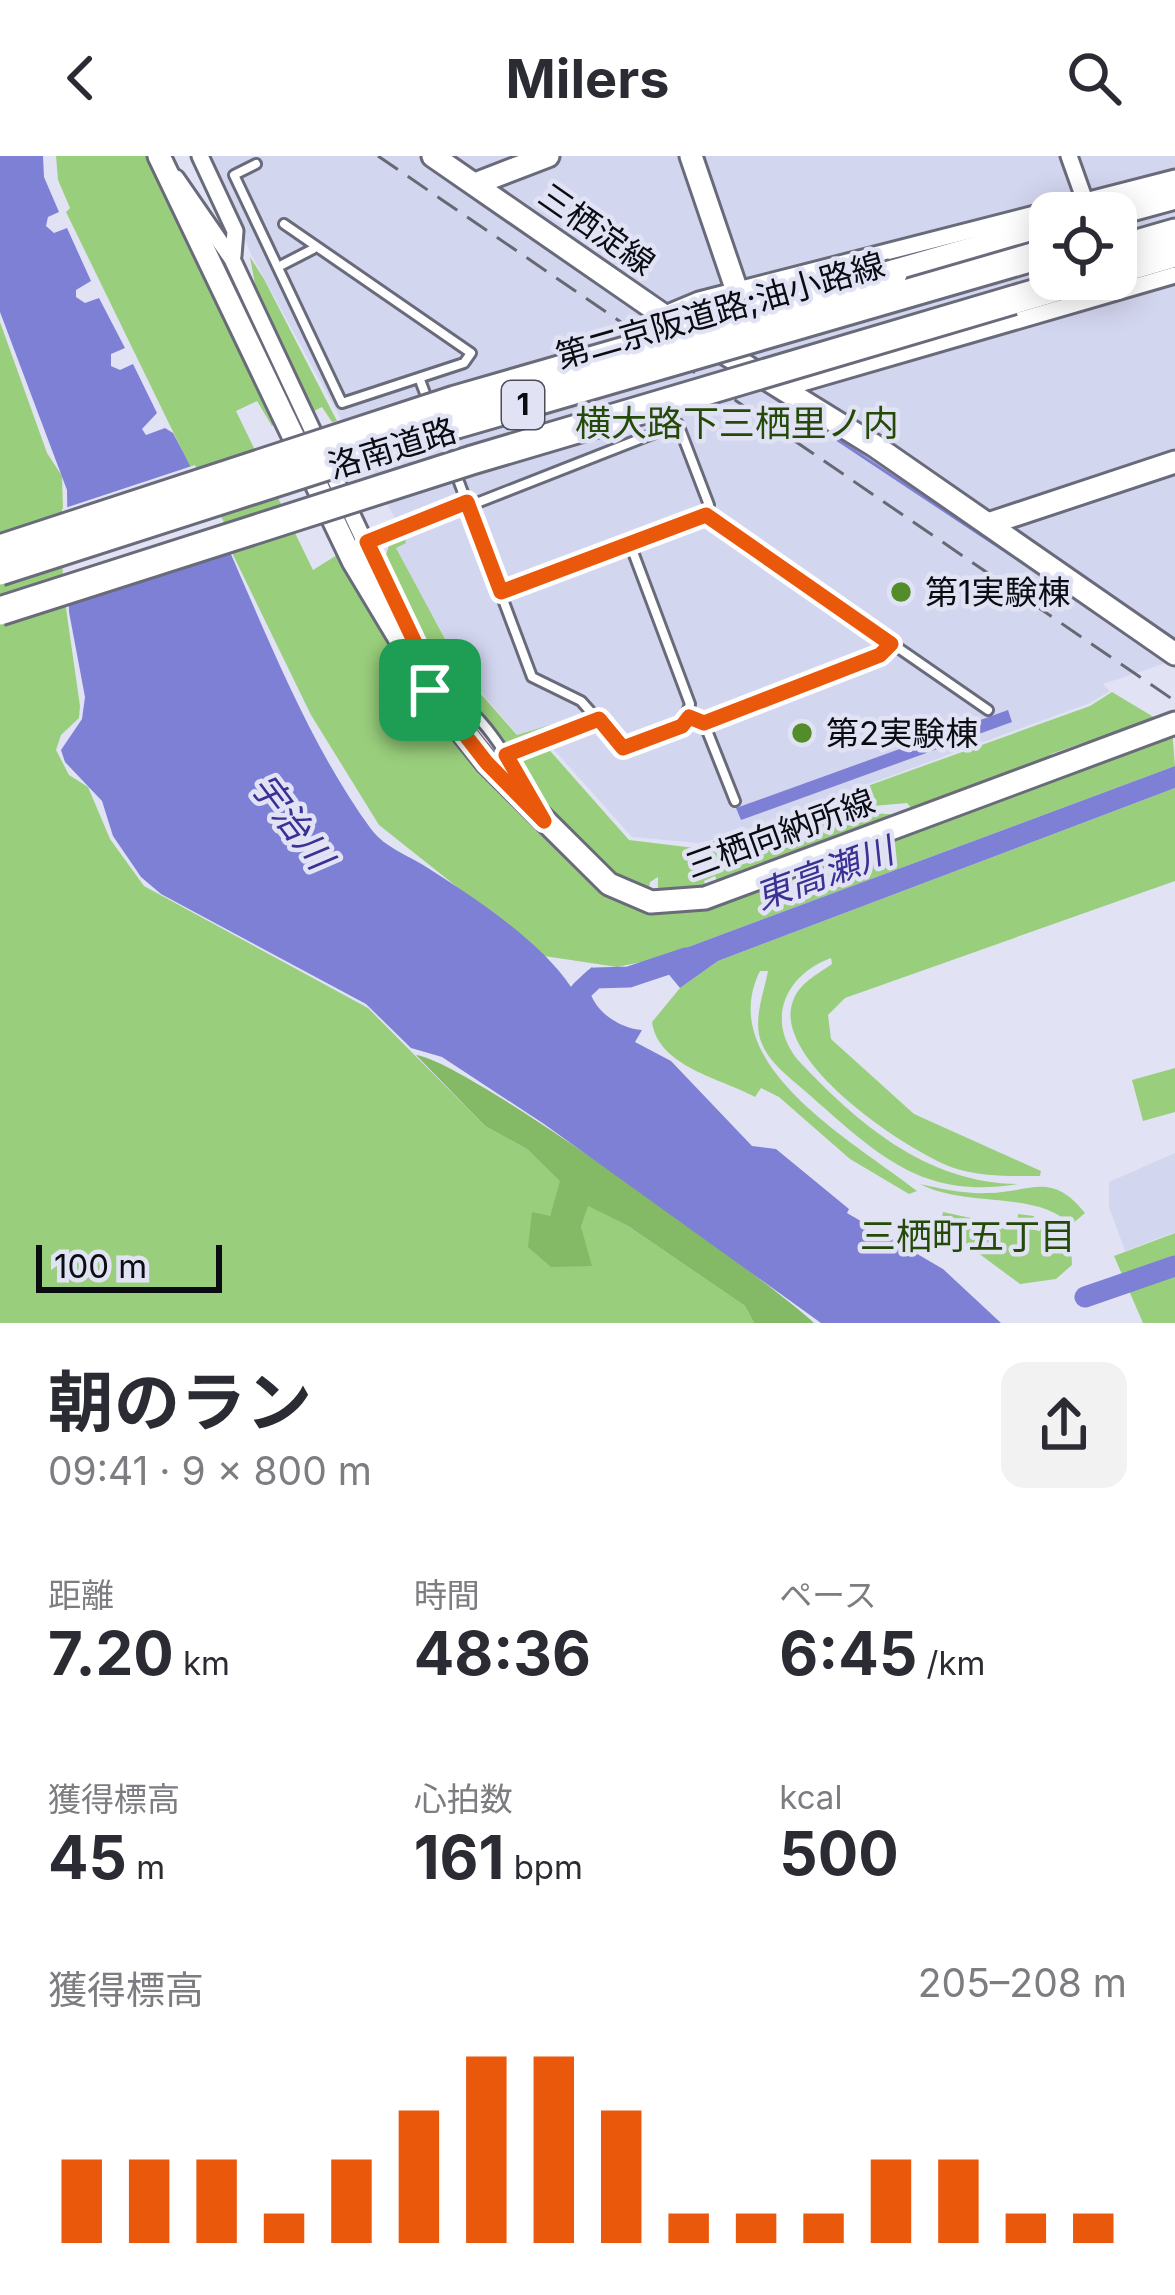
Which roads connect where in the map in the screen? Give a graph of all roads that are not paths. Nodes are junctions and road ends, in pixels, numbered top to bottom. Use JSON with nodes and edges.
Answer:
{"nodes":[{"id":1,"x":200,"y":156,"type":"edge"},
{"id":2,"x":433,"y":156,"type":"edge"},
{"id":3,"x":548,"y":156,"type":"edge"},
{"id":4,"x":692,"y":156,"type":"edge"},
{"id":5,"x":1069,"y":156,"type":"edge"},
{"id":6,"x":160,"y":158,"type":"edge"},
{"id":7,"x":256,"y":164,"type":"dead end"},
{"id":8,"x":1175,"y":178,"type":"edge"},
{"id":9,"x":475,"y":184,"type":"junction"},
{"id":10,"x":1088,"y":192,"type":"edge"},
{"id":11,"x":1136,"y":192,"type":"edge"},
{"id":12,"x":1175,"y":195,"type":"edge"},
{"id":13,"x":1137,"y":200,"type":"edge"},
{"id":14,"x":1175,"y":215,"type":"edge"},
{"id":15,"x":1029,"y":222,"type":"edge"},
{"id":16,"x":284,"y":224,"type":"dead end"},
{"id":17,"x":1137,"y":226,"type":"edge"},
{"id":18,"x":1175,"y":233,"type":"edge"},
{"id":19,"x":1029,"y":236,"type":"edge"},
{"id":20,"x":1137,"y":244,"type":"edge"},
{"id":21,"x":313,"y":249,"type":"junction"},
{"id":22,"x":1175,"y":253,"type":"edge"},
{"id":23,"x":1029,"y":258,"type":"edge"},
{"id":24,"x":232,"y":260,"type":"junction"},
{"id":25,"x":1137,"y":264,"type":"edge"},
{"id":26,"x":278,"y":267,"type":"junction"},
{"id":27,"x":1029,"y":275,"type":"edge"},
{"id":28,"x":1175,"y":275,"type":"edge"},
{"id":29,"x":737,"y":291,"type":"junction"},
{"id":30,"x":1029,"y":295,"type":"edge"},
{"id":31,"x":663,"y":315,"type":"junction"},
{"id":32,"x":420,"y":380,"type":"junction"},
{"id":33,"x":785,"y":388,"type":"junction"},
{"id":34,"x":443,"y":441,"type":"dead end"},
{"id":35,"x":451,"y":461,"type":"dead end"},
{"id":36,"x":1175,"y":462,"type":"edge"},
{"id":37,"x":468,"y":504,"type":"junction"},
{"id":38,"x":706,"y":515,"type":"junction"},
{"id":39,"x":988,"y":524,"type":"junction"},
{"id":40,"x":367,"y":542,"type":"junction"},
{"id":41,"x":629,"y":544,"type":"junction"},
{"id":42,"x":0,"y":549,"type":"edge"},
{"id":43,"x":0,"y":571,"type":"edge"},
{"id":44,"x":0,"y":588,"type":"edge"},
{"id":45,"x":501,"y":592,"type":"junction"},
{"id":46,"x":0,"y":611,"type":"edge"},
{"id":47,"x":891,"y":644,"type":"junction"},
{"id":48,"x":1175,"y":654,"type":"edge"},
{"id":49,"x":430,"y":690,"type":"junction"},
{"id":50,"x":988,"y":710,"type":"dead end"},
{"id":51,"x":689,"y":717,"type":"junction"},
{"id":52,"x":599,"y":719,"type":"junction"},
{"id":53,"x":704,"y":723,"type":"junction"},
{"id":54,"x":1175,"y":723,"type":"edge"},
{"id":55,"x":506,"y":755,"type":"junction"},
{"id":56,"x":735,"y":801,"type":"dead end"},
{"id":57,"x":544,"y":821,"type":"junction"}],
"edges":[{"from":1,"to":24,"type":"street"},
{"from":2,"to":9,"type":"main road","name":"三栖淀線"},
{"from":3,"to":9,"type":"main road"},
{"from":4,"to":29,"type":"main road"},
{"from":5,"to":10,"type":"street"},
{"from":6,"to":24,"type":"street"},
{"from":6,"to":49,"type":"main road","name":"三栖向納所線"},
{"from":7,"to":26,"type":"lane"},
{"from":8,"to":11,"type":"street"},
{"from":9,"to":31,"type":"main road","name":"三栖淀線"},
{"from":12,"to":13,"type":"highway"},
{"from":14,"to":17,"type":"highway"},
{"from":15,"to":29,"type":"street"},
{"from":16,"to":21,"type":"lane"},
{"from":18,"to":20,"type":"highway"},
{"from":19,"to":42,"type":"highway","name":"洛南道路","number":"1","bridge":true},
{"from":21,"to":26,"type":"lane"},
{"from":21,"to":32,"type":"lane"},
{"from":22,"to":25,"type":"highway"},
{"from":23,"to":43,"type":"highway","name":"第二京阪道路;油小路線","number":"1","bridge":true},
{"from":24,"to":40,"type":"street"},
{"from":26,"to":32,"type":"lane"},
{"from":27,"to":44,"type":"highway","name":"第二京阪道路;油小路線","number":"1"},
{"from":28,"to":33,"type":"street"},
{"from":29,"to":31,"type":"street"},
{"from":30,"to":46,"type":"highway","name":"洛南道路","number":"1","bridge":true},
{"from":31,"to":33,"type":"main road","name":"三栖淀線"},
{"from":32,"to":34,"type":"lane"},
{"from":33,"to":39,"type":"main road","name":"三栖淀線"},
{"from":35,"to":37,"type":"lane"},
{"from":36,"to":39,"type":"main road"},
{"from":37,"to":38,"type":"lane"},
{"from":37,"to":40,"type":"lane"},
{"from":37,"to":45,"type":"lane"},
{"from":38,"to":41,"type":"lane"},
{"from":38,"to":47,"type":"lane"},
{"from":39,"to":48,"type":"main road","name":"三栖淀線"},
{"from":40,"to":49,"type":"street"},
{"from":41,"to":45,"type":"lane"},
{"from":41,"to":51,"type":"lane"},
{"from":45,"to":52,"type":"lane"},
{"from":47,"to":50,"type":"lane"},
{"from":47,"to":53,"type":"lane"},
{"from":49,"to":55,"type":"lane"},
{"from":49,"to":57,"type":"main road","name":"三栖向納所線"},
{"from":51,"to":52,"type":"lane"},
{"from":51,"to":53,"type":"lane"},
{"from":52,"to":55,"type":"lane"},
{"from":53,"to":56,"type":"lane"},
{"from":54,"to":57,"type":"main road","name":"三栖向納所線"},
{"from":55,"to":57,"type":"lane"}]}
